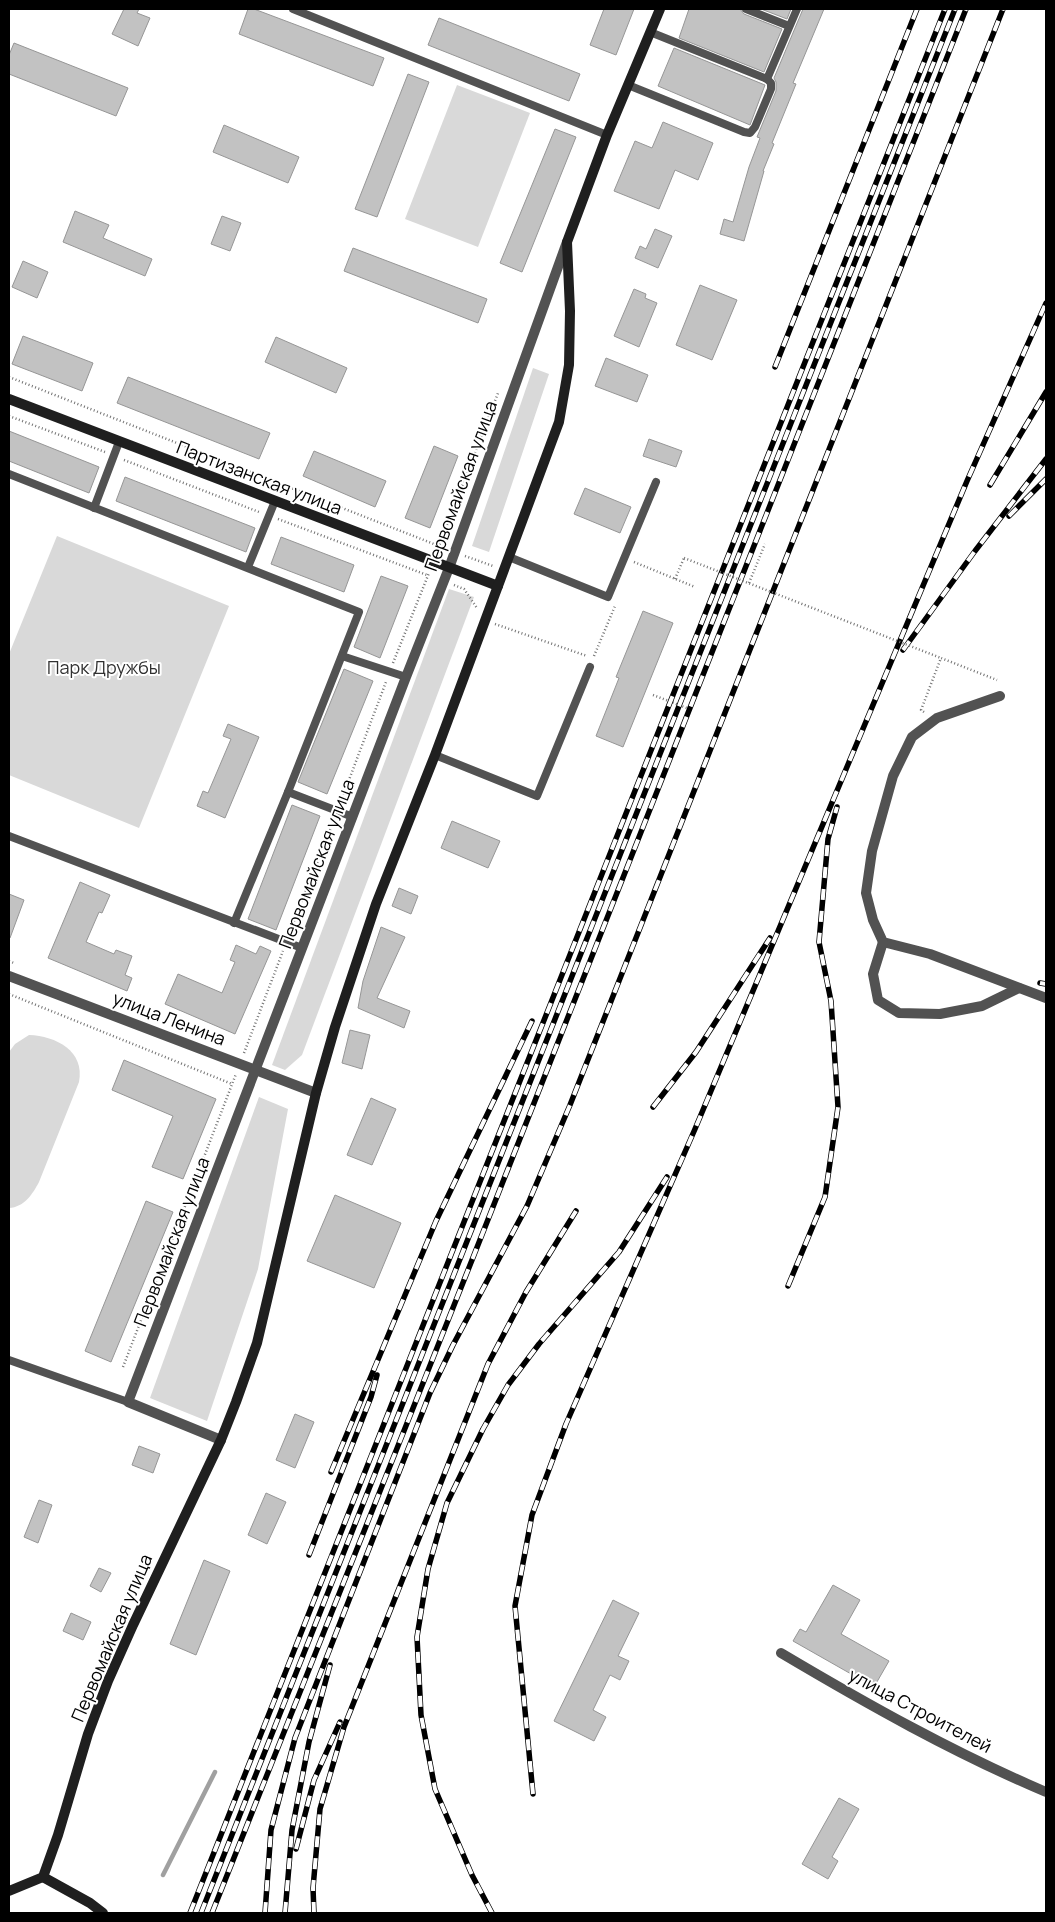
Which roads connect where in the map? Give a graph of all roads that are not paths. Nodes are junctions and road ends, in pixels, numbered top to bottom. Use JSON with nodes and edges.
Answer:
{"nodes":[{"id":1,"x":293,"y":9,"type":"edge"},
{"id":2,"x":660,"y":9,"type":"edge"},
{"id":3,"x":746,"y":9,"type":"edge"},
{"id":4,"x":797,"y":9,"type":"edge"},
{"id":5,"x":789,"y":26,"type":"junction"},
{"id":6,"x":650,"y":32,"type":"junction"},
{"id":7,"x":767,"y":79,"type":"junction"},
{"id":8,"x":628,"y":86,"type":"junction"},
{"id":9,"x":607,"y":135,"type":"junction"},
{"id":10,"x":567,"y":242,"type":"junction"},
{"id":11,"x":9,"y":399,"type":"edge"},
{"id":12,"x":120,"y":442,"type":"junction"},
{"id":13,"x":9,"y":474,"type":"edge"},
{"id":14,"x":656,"y":482,"type":"dead end"},
{"id":15,"x":274,"y":501,"type":"junction"},
{"id":16,"x":94,"y":508,"type":"junction"},
{"id":17,"x":509,"y":557,"type":"junction"},
{"id":18,"x":248,"y":567,"type":"junction"},
{"id":19,"x":449,"y":568,"type":"junction"},
{"id":20,"x":498,"y":586,"type":"junction"},
{"id":21,"x":342,"y":656,"type":"junction"},
{"id":22,"x":590,"y":667,"type":"dead end"},
{"id":23,"x":406,"y":677,"type":"junction"},
{"id":24,"x":1000,"y":696,"type":"dead end"},
{"id":25,"x":435,"y":755,"type":"junction"},
{"id":26,"x":288,"y":792,"type":"junction"},
{"id":27,"x":352,"y":817,"type":"junction"},
{"id":28,"x":9,"y":836,"type":"edge"},
{"id":29,"x":234,"y":923,"type":"junction"},
{"id":30,"x":883,"y":942,"type":"junction"},
{"id":31,"x":302,"y":948,"type":"junction"},
{"id":32,"x":9,"y":976,"type":"edge"},
{"id":33,"x":1019,"y":988,"type":"junction"},
{"id":34,"x":1046,"y":998,"type":"edge"},
{"id":35,"x":255,"y":1070,"type":"junction"},
{"id":36,"x":316,"y":1093,"type":"junction"},
{"id":37,"x":9,"y":1361,"type":"edge"},
{"id":38,"x":128,"y":1402,"type":"junction"},
{"id":39,"x":221,"y":1440,"type":"junction"},
{"id":40,"x":781,"y":1653,"type":"dead end"},
{"id":41,"x":1046,"y":1792,"type":"edge"},
{"id":42,"x":43,"y":1877,"type":"junction"},
{"id":43,"x":9,"y":1891,"type":"edge"},
{"id":44,"x":103,"y":1913,"type":"edge"}],
"edges":[{"from":1,"to":9,"type":"lane"},
{"from":2,"to":6,"type":"main road","name":"Первомайская улица"},
{"from":3,"to":5,"type":"lane"},
{"from":4,"to":5,"type":"lane"},
{"from":5,"to":7,"type":"lane"},
{"from":6,"to":7,"type":"lane"},
{"from":6,"to":8,"type":"main road","name":"Первомайская улица"},
{"from":7,"to":8,"type":"lane"},
{"from":8,"to":9,"type":"main road","name":"Первомайская улица"},
{"from":9,"to":10,"type":"main road","name":"Первомайская улица"},
{"from":10,"to":17,"type":"main road","name":"Первомайская улица"},
{"from":10,"to":19,"type":"street","name":"Первомайская улица"},
{"from":11,"to":12,"type":"main road","name":"Партизанская улица"},
{"from":12,"to":15,"type":"main road","name":"Партизанская улица"},
{"from":12,"to":16,"type":"lane"},
{"from":13,"to":16,"type":"lane"},
{"from":14,"to":17,"type":"lane"},
{"from":15,"to":18,"type":"lane"},
{"from":15,"to":19,"type":"main road","name":"Партизанская улица"},
{"from":16,"to":18,"type":"lane"},
{"from":17,"to":20,"type":"main road","name":"Первомайская улица"},
{"from":18,"to":21,"type":"lane"},
{"from":19,"to":20,"type":"main road","name":"Партизанская улица"},
{"from":19,"to":23,"type":"street","name":"Первомайская улица"},
{"from":20,"to":25,"type":"main road","name":"Первомайская улица"},
{"from":21,"to":23,"type":"lane"},
{"from":21,"to":26,"type":"lane"},
{"from":22,"to":25,"type":"lane"},
{"from":23,"to":27,"type":"street","name":"Первомайская улица"},
{"from":24,"to":30,"type":"street"},
{"from":25,"to":36,"type":"main road","name":"Первомайская улица"},
{"from":26,"to":27,"type":"lane"},
{"from":26,"to":29,"type":"lane"},
{"from":27,"to":31,"type":"street","name":"Первомайская улица"},
{"from":28,"to":29,"type":"lane"},
{"from":29,"to":31,"type":"lane"},
{"from":30,"to":33,"type":"street"},
{"from":30,"to":33,"type":"street"},
{"from":31,"to":35,"type":"street","name":"Первомайская улица"},
{"from":32,"to":35,"type":"street","name":"улица Ленина"},
{"from":33,"to":34,"type":"street"},
{"from":35,"to":36,"type":"street","name":"улица Ленина"},
{"from":35,"to":38,"type":"street","name":"Первомайская улица"},
{"from":36,"to":39,"type":"main road","name":"Первомайская улица"},
{"from":37,"to":38,"type":"lane"},
{"from":38,"to":39,"type":"street"},
{"from":39,"to":42,"type":"main road","name":"Первомайская улица"},
{"from":40,"to":41,"type":"street","name":"улица Строителей"},
{"from":42,"to":43,"type":"main road"},
{"from":42,"to":44,"type":"main road"}]}
